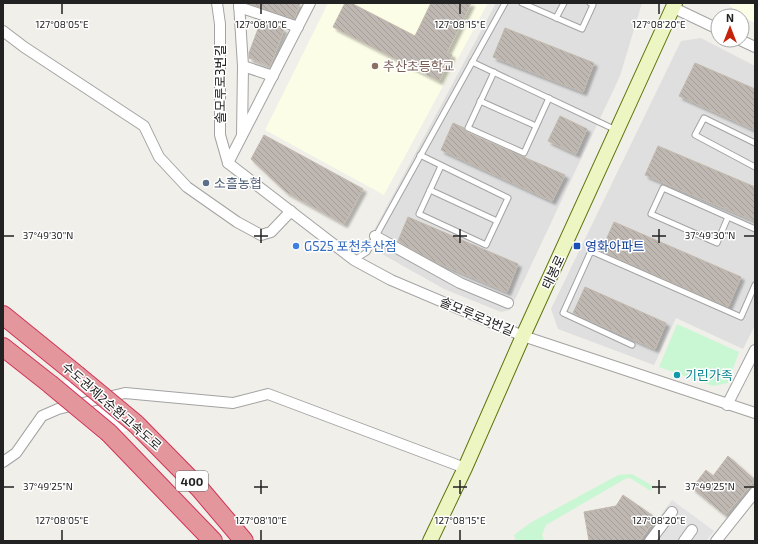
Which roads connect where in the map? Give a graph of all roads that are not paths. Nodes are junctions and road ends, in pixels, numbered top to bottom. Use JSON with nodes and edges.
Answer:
{"nodes":[{"id":1,"x":217,"y":3,"type":"edge"},
{"id":2,"x":310,"y":3,"type":"edge"},
{"id":3,"x":505,"y":3,"type":"edge"},
{"id":4,"x":522,"y":3,"type":"edge"},
{"id":5,"x":564,"y":3,"type":"edge"},
{"id":6,"x":590,"y":3,"type":"edge"},
{"id":7,"x":239,"y":5,"type":"edge"},
{"id":8,"x":674,"y":6,"type":"edge"},
{"id":9,"x":556,"y":18,"type":"junction"},
{"id":10,"x":710,"y":26,"type":"edge"},
{"id":11,"x":298,"y":27,"type":"junction"},
{"id":12,"x":3,"y":31,"type":"edge"},
{"id":13,"x":472,"y":62,"type":"junction"},
{"id":14,"x":243,"y":66,"type":"junction"},
{"id":15,"x":494,"y":72,"type":"junction"},
{"id":16,"x":273,"y":76,"type":"junction"},
{"id":17,"x":549,"y":98,"type":"junction"},
{"id":18,"x":480,"y":101,"type":"junction"},
{"id":19,"x":536,"y":126,"type":"junction"},
{"id":20,"x":618,"y":131,"type":"junction"},
{"id":21,"x":242,"y":137,"type":"junction"},
{"id":22,"x":755,"y":143,"type":"edge"},
{"id":23,"x":420,"y":155,"type":"junction"},
{"id":24,"x":228,"y":163,"type":"junction"},
{"id":25,"x":441,"y":166,"type":"junction"},
{"id":26,"x":755,"y":167,"type":"edge"},
{"id":27,"x":430,"y":190,"type":"junction"},
{"id":28,"x":291,"y":211,"type":"junction"},
{"id":29,"x":728,"y":217,"type":"junction"},
{"id":30,"x":497,"y":221,"type":"junction"},
{"id":31,"x":755,"y":229,"type":"edge"},
{"id":32,"x":375,"y":236,"type":"junction"},
{"id":33,"x":354,"y":260,"type":"junction"},
{"id":34,"x":755,"y":285,"type":"edge"},
{"id":35,"x":508,"y":303,"type":"dead end"},
{"id":36,"x":3,"y":315,"type":"edge"},
{"id":37,"x":523,"y":336,"type":"junction"},
{"id":38,"x":632,"y":345,"type":"dead end"},
{"id":39,"x":3,"y":347,"type":"edge"},
{"id":40,"x":755,"y":350,"type":"edge"},
{"id":41,"x":751,"y":370,"type":"edge"},
{"id":42,"x":727,"y":405,"type":"junction"},
{"id":43,"x":755,"y":413,"type":"edge"},
{"id":44,"x":3,"y":462,"type":"edge"},
{"id":45,"x":465,"y":468,"type":"junction"},
{"id":46,"x":755,"y":492,"type":"edge"},
{"id":47,"x":672,"y":512,"type":"dead end"},
{"id":48,"x":692,"y":530,"type":"dead end"},
{"id":49,"x":213,"y":541,"type":"edge"},
{"id":50,"x":244,"y":541,"type":"edge"},
{"id":51,"x":430,"y":541,"type":"edge"},
{"id":52,"x":650,"y":541,"type":"edge"},
{"id":53,"x":684,"y":541,"type":"edge"},
{"id":54,"x":716,"y":541,"type":"edge"}],
"edges":[{"from":1,"to":24,"type":"street","name":"솔모루로3번길"},
{"from":2,"to":11,"type":"street","name":"솔모루로3번길"},
{"from":3,"to":13,"type":"lane"},
{"from":4,"to":9,"type":"lane"},
{"from":5,"to":9,"type":"lane"},
{"from":6,"to":9,"type":"lane"},
{"from":7,"to":11,"type":"street"},
{"from":7,"to":14,"type":"street"},
{"from":8,"to":10,"type":"street"},
{"from":8,"to":20,"type":"main road","name":"태봉로"},
{"from":11,"to":16,"type":"street","name":"솔모루로3번길"},
{"from":12,"to":28,"type":"street"},
{"from":13,"to":15,"type":"lane"},
{"from":13,"to":23,"type":"lane"},
{"from":14,"to":16,"type":"street"},
{"from":14,"to":21,"type":"street"},
{"from":15,"to":17,"type":"lane"},
{"from":15,"to":18,"type":"lane"},
{"from":16,"to":21,"type":"street","name":"솔모루로3번길"},
{"from":17,"to":19,"type":"lane"},
{"from":17,"to":20,"type":"lane"},
{"from":18,"to":19,"type":"lane"},
{"from":18,"to":19,"type":"lane"},
{"from":20,"to":37,"type":"main road","name":"태봉로"},
{"from":21,"to":24,"type":"street","name":"솔모루로3번길"},
{"from":22,"to":26,"type":"lane"},
{"from":23,"to":25,"type":"lane"},
{"from":23,"to":32,"type":"lane"},
{"from":24,"to":28,"type":"street","name":"솔모루로3번길"},
{"from":25,"to":27,"type":"lane"},
{"from":25,"to":30,"type":"lane"},
{"from":27,"to":30,"type":"lane"},
{"from":27,"to":30,"type":"lane"},
{"from":28,"to":33,"type":"street","name":"솔모루로3번길"},
{"from":29,"to":29,"type":"lane"},
{"from":29,"to":31,"type":"lane"},
{"from":32,"to":33,"type":"lane"},
{"from":32,"to":35,"type":"street"},
{"from":33,"to":37,"type":"street","name":"솔모루로3번길"},
{"from":34,"to":38,"type":"lane"},
{"from":36,"to":50,"type":"highway","name":"수도권제2순환고속도로","number":"400","bridge":true},
{"from":37,"to":42,"type":"street","name":"솔모루로3번길"},
{"from":37,"to":45,"type":"main road","name":"태봉로"},
{"from":39,"to":49,"type":"highway","name":"수도권제2순환고속도로","number":"400","bridge":true},
{"from":40,"to":41,"type":"street"},
{"from":41,"to":42,"type":"street"},
{"from":42,"to":43,"type":"street","name":"솔모루로3번길"},
{"from":44,"to":45,"type":"street"},
{"from":45,"to":51,"type":"main road","name":"태봉로"},
{"from":46,"to":54,"type":"street"},
{"from":47,"to":52,"type":"street"},
{"from":48,"to":53,"type":"street"}]}
